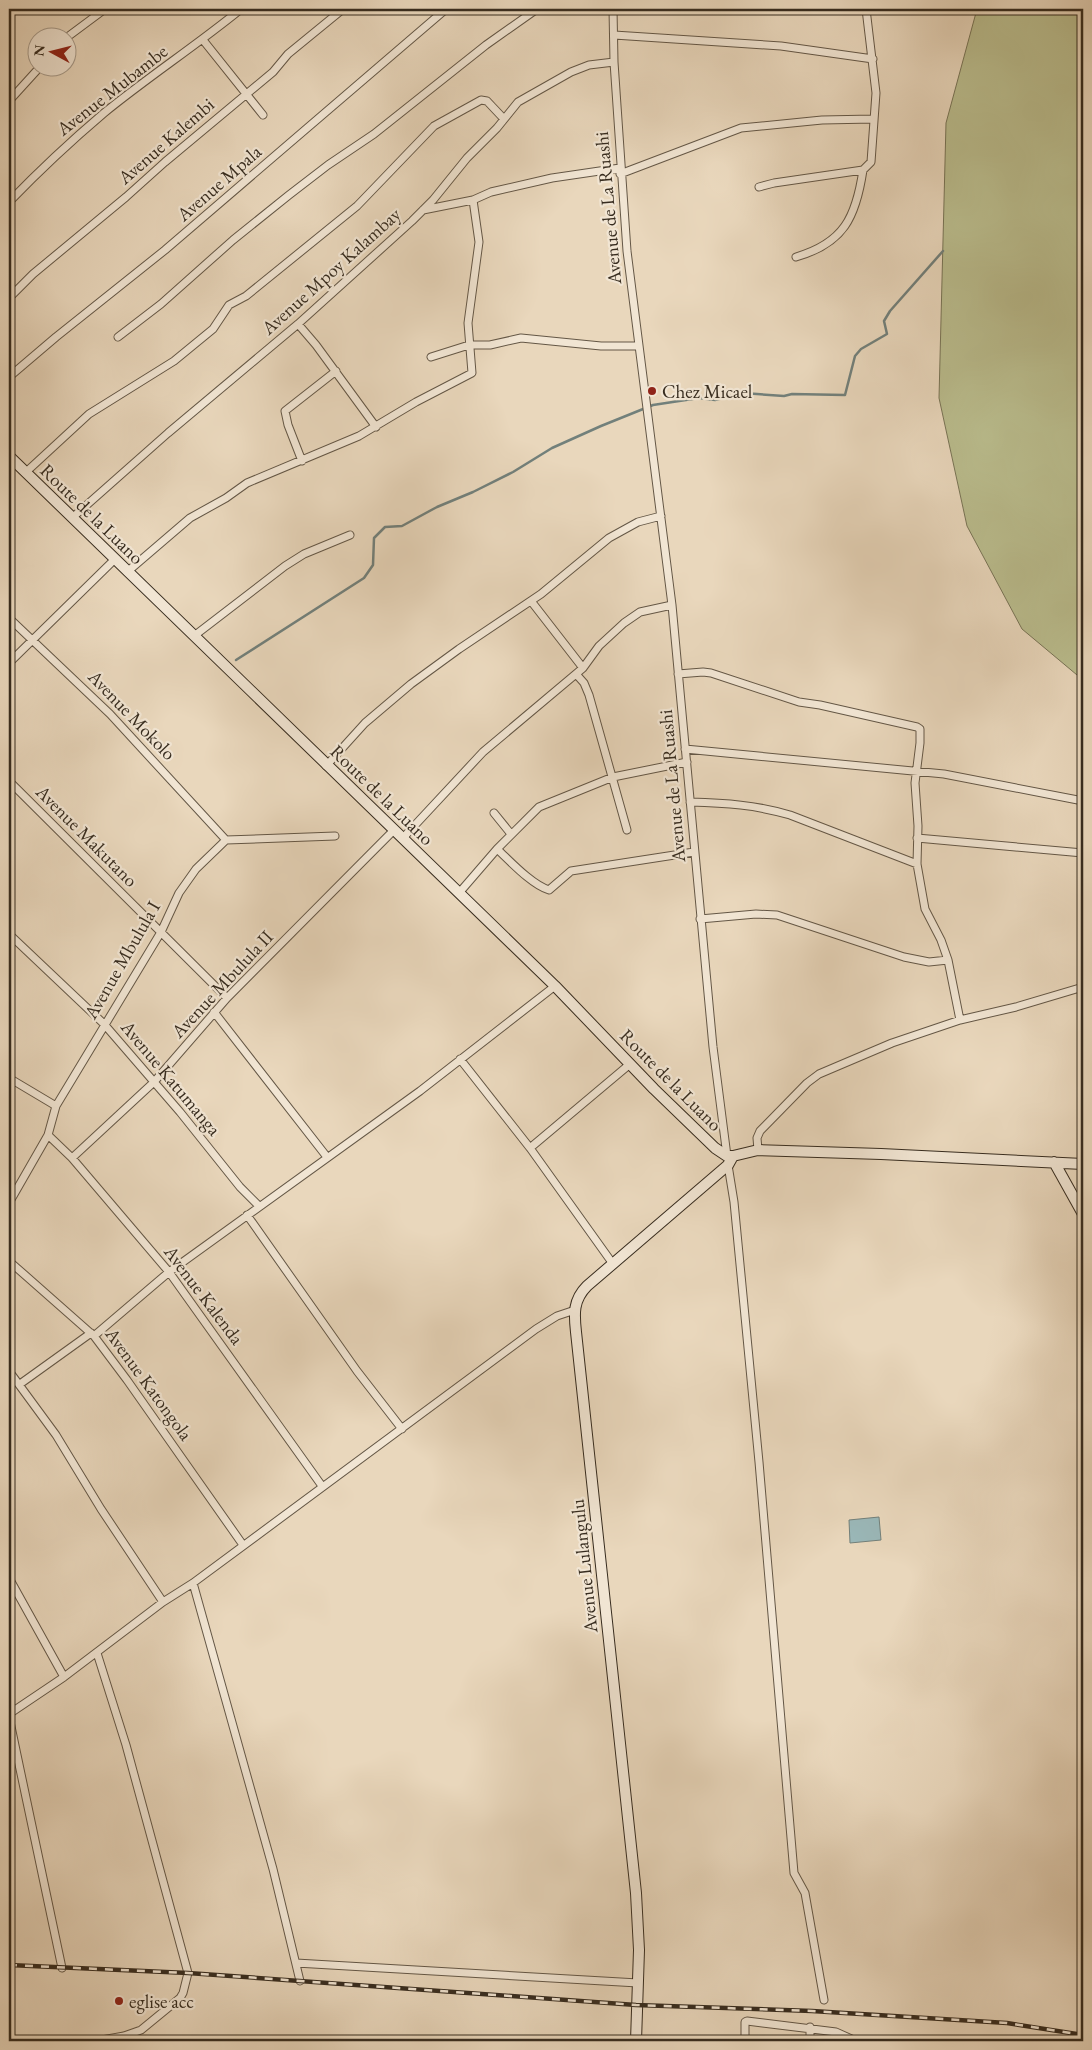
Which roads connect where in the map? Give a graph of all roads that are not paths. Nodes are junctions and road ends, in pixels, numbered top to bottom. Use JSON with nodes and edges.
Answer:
{"nodes":[{"id":1,"x":105,"y":9,"type":"edge"},
{"id":2,"x":241,"y":9,"type":"edge"},
{"id":3,"x":344,"y":9,"type":"edge"},
{"id":4,"x":446,"y":9,"type":"edge"},
{"id":5,"x":537,"y":9,"type":"edge"},
{"id":6,"x":614,"y":9,"type":"edge"},
{"id":7,"x":866,"y":9,"type":"edge"},
{"id":8,"x":78,"y":29,"type":"edge"},
{"id":9,"x":614,"y":35,"type":"junction"},
{"id":10,"x":203,"y":40,"type":"junction"},
{"id":11,"x":872,"y":59,"type":"junction"},
{"id":12,"x":614,"y":62,"type":"junction"},
{"id":13,"x":30,"y":78,"type":"edge"},
{"id":14,"x":246,"y":93,"type":"junction"},
{"id":15,"x":9,"y":101,"type":"edge"},
{"id":16,"x":264,"y":115,"type":"dead end"},
{"id":17,"x":504,"y":119,"type":"junction"},
{"id":18,"x":873,"y":119,"type":"junction"},
{"id":19,"x":863,"y":170,"type":"junction"},
{"id":20,"x":620,"y":171,"type":"junction"},
{"id":21,"x":759,"y":188,"type":"dead end"},
{"id":22,"x":473,"y":200,"type":"junction"},
{"id":23,"x":9,"y":202,"type":"edge"},
{"id":24,"x":424,"y":210,"type":"junction"},
{"id":25,"x":796,"y":257,"type":"dead end"},
{"id":26,"x":9,"y":298,"type":"edge"},
{"id":27,"x":298,"y":324,"type":"junction"},
{"id":28,"x":118,"y":337,"type":"dead end"},
{"id":29,"x":469,"y":345,"type":"junction"},
{"id":30,"x":638,"y":346,"type":"junction"},
{"id":31,"x":432,"y":357,"type":"dead end"},
{"id":32,"x":336,"y":371,"type":"junction"},
{"id":33,"x":9,"y":377,"type":"edge"},
{"id":34,"x":376,"y":427,"type":"junction"},
{"id":35,"x":9,"y":458,"type":"edge"},
{"id":36,"x":302,"y":461,"type":"junction"},
{"id":37,"x":25,"y":473,"type":"junction"},
{"id":38,"x":661,"y":516,"type":"junction"},
{"id":39,"x":72,"y":518,"type":"junction"},
{"id":40,"x":350,"y":535,"type":"dead end"},
{"id":41,"x":114,"y":560,"type":"junction"},
{"id":42,"x":127,"y":572,"type":"junction"},
{"id":43,"x":531,"y":601,"type":"junction"},
{"id":44,"x":672,"y":605,"type":"junction"},
{"id":45,"x":9,"y":618,"type":"edge"},
{"id":46,"x":194,"y":636,"type":"junction"},
{"id":47,"x":31,"y":640,"type":"junction"},
{"id":48,"x":9,"y":663,"type":"edge"},
{"id":49,"x":583,"y":668,"type":"junction"},
{"id":50,"x":576,"y":674,"type":"junction"},
{"id":51,"x":678,"y":674,"type":"junction"},
{"id":52,"x":685,"y":749,"type":"junction"},
{"id":53,"x":687,"y":762,"type":"junction"},
{"id":54,"x":326,"y":766,"type":"junction"},
{"id":55,"x":916,"y":772,"type":"junction"},
{"id":56,"x":612,"y":777,"type":"junction"},
{"id":57,"x":9,"y":781,"type":"edge"},
{"id":58,"x":1083,"y":801,"type":"edge"},
{"id":59,"x":690,"y":802,"type":"junction"},
{"id":60,"x":494,"y":813,"type":"dead end"},
{"id":61,"x":394,"y":830,"type":"junction"},
{"id":62,"x":627,"y":830,"type":"dead end"},
{"id":63,"x":511,"y":834,"type":"junction"},
{"id":64,"x":335,"y":836,"type":"dead end"},
{"id":65,"x":917,"y":838,"type":"junction"},
{"id":66,"x":402,"y":839,"type":"junction"},
{"id":67,"x":226,"y":840,"type":"junction"},
{"id":68,"x":497,"y":849,"type":"junction"},
{"id":69,"x":694,"y":852,"type":"junction"},
{"id":70,"x":1083,"y":853,"type":"edge"},
{"id":71,"x":917,"y":864,"type":"junction"},
{"id":72,"x":459,"y":893,"type":"junction"},
{"id":73,"x":700,"y":919,"type":"junction"},
{"id":74,"x":161,"y":932,"type":"junction"},
{"id":75,"x":9,"y":934,"type":"edge"},
{"id":76,"x":948,"y":960,"type":"junction"},
{"id":77,"x":555,"y":986,"type":"junction"},
{"id":78,"x":1083,"y":987,"type":"edge"},
{"id":79,"x":227,"y":998,"type":"junction"},
{"id":80,"x":214,"y":1012,"type":"junction"},
{"id":81,"x":960,"y":1020,"type":"junction"},
{"id":82,"x":104,"y":1024,"type":"junction"},
{"id":83,"x":460,"y":1059,"type":"junction"},
{"id":84,"x":630,"y":1064,"type":"junction"},
{"id":85,"x":9,"y":1078,"type":"edge"},
{"id":86,"x":154,"y":1082,"type":"junction"},
{"id":87,"x":56,"y":1106,"type":"junction"},
{"id":88,"x":48,"y":1135,"type":"junction"},
{"id":89,"x":530,"y":1148,"type":"junction"},
{"id":90,"x":758,"y":1150,"type":"junction"},
{"id":91,"x":72,"y":1158,"type":"junction"},
{"id":92,"x":327,"y":1158,"type":"junction"},
{"id":93,"x":729,"y":1159,"type":"junction"},
{"id":94,"x":1054,"y":1162,"type":"junction"},
{"id":95,"x":1083,"y":1164,"type":"edge"},
{"id":96,"x":9,"y":1203,"type":"edge"},
{"id":97,"x":259,"y":1206,"type":"junction"},
{"id":98,"x":1083,"y":1214,"type":"edge"},
{"id":99,"x":247,"y":1215,"type":"junction"},
{"id":100,"x":9,"y":1261,"type":"edge"},
{"id":101,"x":613,"y":1264,"type":"junction"},
{"id":102,"x":169,"y":1272,"type":"junction"},
{"id":103,"x":575,"y":1310,"type":"junction"},
{"id":104,"x":92,"y":1335,"type":"junction"},
{"id":105,"x":9,"y":1371,"type":"edge"},
{"id":106,"x":20,"y":1384,"type":"junction"},
{"id":107,"x":402,"y":1429,"type":"junction"},
{"id":108,"x":322,"y":1486,"type":"junction"},
{"id":109,"x":243,"y":1545,"type":"junction"},
{"id":110,"x":9,"y":1578,"type":"edge"},
{"id":111,"x":193,"y":1583,"type":"junction"},
{"id":112,"x":163,"y":1602,"type":"junction"},
{"id":113,"x":97,"y":1652,"type":"junction"},
{"id":114,"x":64,"y":1677,"type":"junction"},
{"id":115,"x":9,"y":1715,"type":"edge"},
{"id":116,"x":296,"y":1963,"type":"junction"},
{"id":117,"x":62,"y":1968,"type":"dead end"},
{"id":118,"x":300,"y":1981,"type":"dead end"},
{"id":119,"x":638,"y":1983,"type":"junction"},
{"id":120,"x":824,"y":2000,"type":"dead end"},
{"id":121,"x":810,"y":2027,"type":"junction"},
{"id":122,"x":96,"y":2041,"type":"edge"},
{"id":123,"x":636,"y":2041,"type":"edge"},
{"id":124,"x":745,"y":2041,"type":"edge"},
{"id":125,"x":810,"y":2041,"type":"edge"},
{"id":126,"x":856,"y":2041,"type":"edge"}],
"edges":[{"from":1,"to":8,"type":"street"},
{"from":2,"to":10,"type":"street","name":"Avenue Mubambe"},
{"from":3,"to":14,"type":"street","name":"Avenue Kalembi"},
{"from":4,"to":33,"type":"street","name":"Avenue Mpala"},
{"from":5,"to":28,"type":"street"},
{"from":6,"to":9,"type":"street","name":"Avenue de La Ruashi"},
{"from":7,"to":11,"type":"street"},
{"from":9,"to":11,"type":"street"},
{"from":9,"to":12,"type":"street","name":"Avenue de La Ruashi"},
{"from":10,"to":14,"type":"street"},
{"from":10,"to":23,"type":"street","name":"Avenue Mubambe"},
{"from":11,"to":18,"type":"street"},
{"from":12,"to":17,"type":"street","name":"Avenue Mpoy Kalambay"},
{"from":12,"to":20,"type":"street","name":"Avenue de La Ruashi"},
{"from":13,"to":15,"type":"street"},
{"from":14,"to":16,"type":"street"},
{"from":14,"to":26,"type":"street","name":"Avenue Kalembi"},
{"from":17,"to":24,"type":"street","name":"Avenue Mpoy Kalambay"},
{"from":17,"to":37,"type":"street"},
{"from":18,"to":19,"type":"street"},
{"from":18,"to":20,"type":"street"},
{"from":19,"to":21,"type":"street"},
{"from":19,"to":25,"type":"street"},
{"from":20,"to":22,"type":"street"},
{"from":20,"to":30,"type":"street","name":"Avenue de La Ruashi"},
{"from":22,"to":24,"type":"street"},
{"from":22,"to":29,"type":"street"},
{"from":24,"to":27,"type":"street","name":"Avenue Mpoy Kalambay"},
{"from":27,"to":32,"type":"street"},
{"from":27,"to":39,"type":"street","name":"Avenue Mpoy Kalambay"},
{"from":29,"to":30,"type":"street"},
{"from":29,"to":31,"type":"street"},
{"from":29,"to":34,"type":"street"},
{"from":30,"to":38,"type":"street","name":"Avenue de La Ruashi"},
{"from":32,"to":34,"type":"street"},
{"from":32,"to":36,"type":"street"},
{"from":34,"to":36,"type":"street"},
{"from":35,"to":37,"type":"street","name":"Route de la Luano"},
{"from":36,"to":42,"type":"street"},
{"from":37,"to":39,"type":"street","name":"Route de la Luano"},
{"from":38,"to":43,"type":"street"},
{"from":38,"to":44,"type":"street","name":"Avenue de La Ruashi"},
{"from":39,"to":41,"type":"street","name":"Route de la Luano"},
{"from":40,"to":46,"type":"street"},
{"from":41,"to":42,"type":"street","name":"Route de la Luano"},
{"from":41,"to":47,"type":"street"},
{"from":42,"to":46,"type":"street","name":"Route de la Luano"},
{"from":43,"to":49,"type":"street"},
{"from":43,"to":54,"type":"street"},
{"from":44,"to":49,"type":"street"},
{"from":44,"to":51,"type":"street","name":"Avenue de La Ruashi"},
{"from":45,"to":47,"type":"street","name":"Avenue Mokolo"},
{"from":46,"to":54,"type":"street","name":"Route de la Luano"},
{"from":47,"to":48,"type":"street"},
{"from":47,"to":67,"type":"street","name":"Avenue Mokolo"},
{"from":49,"to":50,"type":"street"},
{"from":50,"to":56,"type":"street"},
{"from":50,"to":66,"type":"street"},
{"from":51,"to":52,"type":"street","name":"Avenue de La Ruashi"},
{"from":51,"to":55,"type":"street"},
{"from":52,"to":53,"type":"street","name":"Avenue de La Ruashi"},
{"from":52,"to":55,"type":"street"},
{"from":53,"to":56,"type":"street"},
{"from":53,"to":59,"type":"street","name":"Avenue de La Ruashi"},
{"from":54,"to":61,"type":"street","name":"Route de la Luano"},
{"from":55,"to":58,"type":"street"},
{"from":55,"to":65,"type":"street"},
{"from":56,"to":62,"type":"street"},
{"from":56,"to":63,"type":"street"},
{"from":57,"to":74,"type":"street","name":"Avenue Makutano"},
{"from":59,"to":69,"type":"street","name":"Avenue de La Ruashi"},
{"from":59,"to":71,"type":"street"},
{"from":60,"to":63,"type":"street"},
{"from":61,"to":66,"type":"street","name":"Route de la Luano"},
{"from":61,"to":79,"type":"street","name":"Avenue Mbulula II"},
{"from":63,"to":68,"type":"street"},
{"from":64,"to":67,"type":"street"},
{"from":65,"to":70,"type":"street"},
{"from":65,"to":71,"type":"street"},
{"from":66,"to":72,"type":"street","name":"Route de la Luano"},
{"from":67,"to":74,"type":"street","name":"Avenue Mbulula I"},
{"from":68,"to":69,"type":"street"},
{"from":68,"to":72,"type":"street"},
{"from":69,"to":73,"type":"street","name":"Avenue de La Ruashi"},
{"from":71,"to":76,"type":"street"},
{"from":72,"to":77,"type":"street","name":"Route de la Luano"},
{"from":73,"to":76,"type":"street"},
{"from":73,"to":93,"type":"street","name":"Avenue de La Ruashi"},
{"from":74,"to":79,"type":"street","name":"Avenue Makutano"},
{"from":74,"to":82,"type":"street","name":"Avenue Mbulula I"},
{"from":75,"to":82,"type":"street","name":"Avenue Katumanga"},
{"from":76,"to":81,"type":"street"},
{"from":77,"to":83,"type":"street"},
{"from":77,"to":84,"type":"street","name":"Route de la Luano"},
{"from":78,"to":81,"type":"street"},
{"from":79,"to":80,"type":"street","name":"Avenue Mbulula II"},
{"from":80,"to":86,"type":"street","name":"Avenue Mbulula II"},
{"from":80,"to":92,"type":"street"},
{"from":81,"to":90,"type":"street"},
{"from":82,"to":86,"type":"street","name":"Avenue Katumanga"},
{"from":82,"to":87,"type":"street","name":"Avenue Mbulula I"},
{"from":83,"to":89,"type":"street"},
{"from":83,"to":92,"type":"street"},
{"from":84,"to":89,"type":"street"},
{"from":84,"to":93,"type":"street","name":"Route de la Luano"},
{"from":85,"to":87,"type":"street"},
{"from":86,"to":91,"type":"street","name":"Avenue Mbulula II"},
{"from":86,"to":97,"type":"street","name":"Avenue Katumanga"},
{"from":87,"to":88,"type":"street","name":"Avenue Mbulula I"},
{"from":88,"to":91,"type":"street","name":"Avenue Kalenda"},
{"from":88,"to":96,"type":"street","name":"Avenue Mbulula I"},
{"from":89,"to":101,"type":"street"},
{"from":90,"to":93,"type":"street"},
{"from":90,"to":94,"type":"street"},
{"from":91,"to":102,"type":"street","name":"Avenue Kalenda"},
{"from":92,"to":97,"type":"street"},
{"from":93,"to":101,"type":"street"},
{"from":93,"to":120,"type":"street","name":"Avenue de La Ruashi"},
{"from":94,"to":95,"type":"street"},
{"from":94,"to":98,"type":"street"},
{"from":97,"to":99,"type":"street"},
{"from":99,"to":102,"type":"street"},
{"from":99,"to":107,"type":"street"},
{"from":100,"to":104,"type":"street","name":"Avenue Katongola"},
{"from":101,"to":103,"type":"street"},
{"from":102,"to":104,"type":"street"},
{"from":102,"to":108,"type":"street","name":"Avenue Kalenda"},
{"from":103,"to":107,"type":"street"},
{"from":103,"to":119,"type":"street","name":"Avenue Lulangulu"},
{"from":104,"to":106,"type":"street"},
{"from":104,"to":109,"type":"street","name":"Avenue Katongola"},
{"from":105,"to":106,"type":"street"},
{"from":106,"to":112,"type":"street"},
{"from":107,"to":108,"type":"street"},
{"from":108,"to":109,"type":"street"},
{"from":109,"to":111,"type":"street"},
{"from":110,"to":114,"type":"street"},
{"from":111,"to":112,"type":"street"},
{"from":111,"to":116,"type":"street"},
{"from":112,"to":113,"type":"street"},
{"from":113,"to":114,"type":"street"},
{"from":113,"to":122,"type":"street"},
{"from":114,"to":115,"type":"street"},
{"from":115,"to":117,"type":"street"},
{"from":116,"to":118,"type":"street"},
{"from":116,"to":119,"type":"street"},
{"from":119,"to":123,"type":"street","name":"Avenue Lulangulu"},
{"from":121,"to":124,"type":"street"},
{"from":121,"to":125,"type":"street"},
{"from":121,"to":126,"type":"street"}]}
